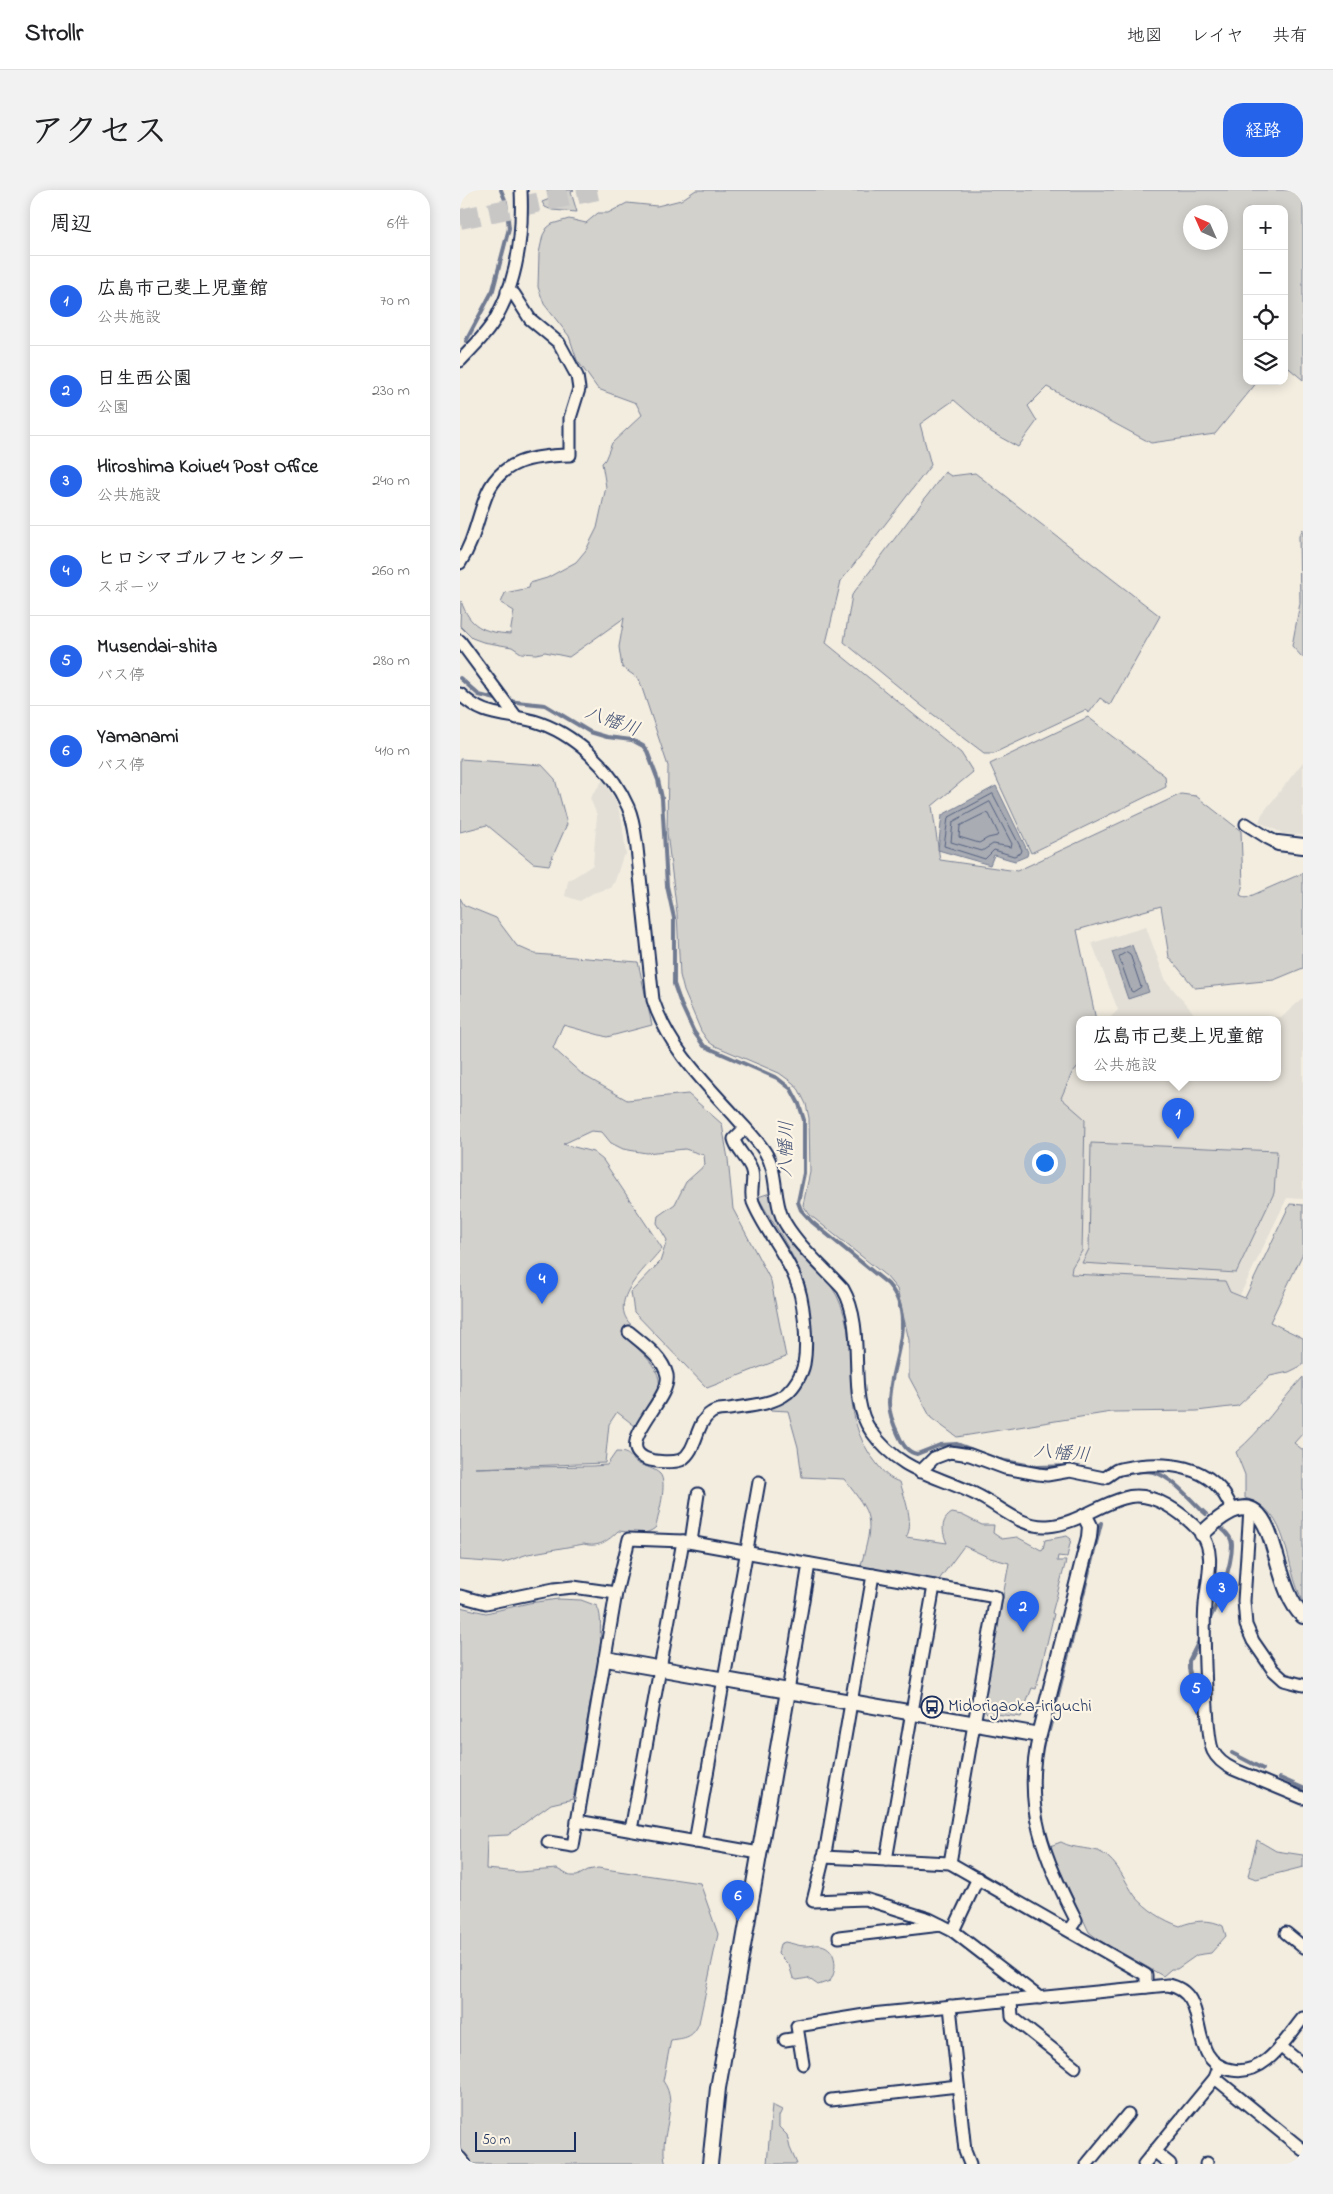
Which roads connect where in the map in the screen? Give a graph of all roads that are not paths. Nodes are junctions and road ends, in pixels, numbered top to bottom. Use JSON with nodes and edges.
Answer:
{"nodes":[{"id":1,"x":521,"y":190,"type":"edge"},
{"id":2,"x":507,"y":291,"type":"junction"},
{"id":3,"x":460,"y":361,"type":"edge"},
{"id":4,"x":460,"y":564,"type":"edge"},
{"id":5,"x":460,"y":641,"type":"edge"},
{"id":6,"x":460,"y":694,"type":"edge"},
{"id":7,"x":516,"y":718,"type":"junction"},
{"id":8,"x":1246,"y":824,"type":"dead end"},
{"id":9,"x":1278,"y":842,"type":"joint"},
{"id":10,"x":1303,"y":846,"type":"edge"},
{"id":11,"x":745,"y":1128,"type":"junction"},
{"id":12,"x":629,"y":1332,"type":"dead end"},
{"id":13,"x":920,"y":1472,"type":"junction"},
{"id":14,"x":759,"y":1482,"type":"dead end"},
{"id":15,"x":698,"y":1494,"type":"dead end"},
{"id":16,"x":1232,"y":1510,"type":"junction"},
{"id":17,"x":1250,"y":1510,"type":"junction"},
{"id":18,"x":1085,"y":1516,"type":"junction"},
{"id":19,"x":1202,"y":1534,"type":"junction"},
{"id":20,"x":687,"y":1542,"type":"junction"},
{"id":21,"x":747,"y":1552,"type":"junction"},
{"id":22,"x":809,"y":1564,"type":"junction"},
{"id":23,"x":873,"y":1575,"type":"junction"},
{"id":24,"x":934,"y":1586,"type":"junction"},
{"id":25,"x":616,"y":1593,"type":"junction"},
{"id":26,"x":460,"y":1596,"type":"edge"},
{"id":27,"x":1303,"y":1616,"type":"edge"},
{"id":28,"x":606,"y":1659,"type":"junction"},
{"id":29,"x":660,"y":1669,"type":"junction"},
{"id":30,"x":723,"y":1680,"type":"junction"},
{"id":31,"x":1303,"y":1685,"type":"edge"},
{"id":32,"x":788,"y":1691,"type":"junction"},
{"id":33,"x":850,"y":1702,"type":"junction"},
{"id":34,"x":912,"y":1713,"type":"junction"},
{"id":35,"x":974,"y":1724,"type":"junction"},
{"id":36,"x":1039,"y":1735,"type":"junction"},
{"id":37,"x":1303,"y":1798,"type":"edge"},
{"id":38,"x":578,"y":1821,"type":"junction"},
{"id":39,"x":631,"y":1830,"type":"junction"},
{"id":40,"x":548,"y":1842,"type":"dead end"},
{"id":41,"x":695,"y":1842,"type":"junction"},
{"id":42,"x":759,"y":1853,"type":"junction"},
{"id":43,"x":823,"y":1857,"type":"junction"},
{"id":44,"x":886,"y":1860,"type":"junction"},
{"id":45,"x":950,"y":1863,"type":"junction"},
{"id":46,"x":978,"y":1878,"type":"junction"},
{"id":47,"x":943,"y":1925,"type":"junction"},
{"id":48,"x":1069,"y":1930,"type":"junction"},
{"id":49,"x":953,"y":1931,"type":"junction"},
{"id":50,"x":1286,"y":1933,"type":"dead end"},
{"id":51,"x":839,"y":1937,"type":"dead end"},
{"id":52,"x":1303,"y":1947,"type":"edge"},
{"id":53,"x":1146,"y":1987,"type":"junction"},
{"id":54,"x":1040,"y":1998,"type":"junction"},
{"id":55,"x":1010,"y":2001,"type":"junction"},
{"id":56,"x":950,"y":2006,"type":"junction"},
{"id":57,"x":1303,"y":2018,"type":"edge"},
{"id":58,"x":798,"y":2038,"type":"junction"},
{"id":59,"x":785,"y":2040,"type":"dead end"},
{"id":60,"x":1280,"y":2046,"type":"junction"},
{"id":61,"x":803,"y":2064,"type":"dead end"},
{"id":62,"x":1303,"y":2065,"type":"edge"},
{"id":63,"x":1075,"y":2067,"type":"dead end"},
{"id":64,"x":1217,"y":2072,"type":"junction"},
{"id":65,"x":958,"y":2086,"type":"junction"},
{"id":66,"x":831,"y":2100,"type":"dead end"},
{"id":67,"x":1128,"y":2114,"type":"dead end"},
{"id":68,"x":1303,"y":2150,"type":"edge"},
{"id":69,"x":1154,"y":2152,"type":"junction"},
{"id":70,"x":460,"y":2158,"type":"edge"},
{"id":71,"x":465,"y":2164,"type":"edge"},
{"id":72,"x":710,"y":2164,"type":"edge"},
{"id":73,"x":969,"y":2164,"type":"edge"},
{"id":74,"x":1087,"y":2164,"type":"edge"},
{"id":75,"x":1144,"y":2164,"type":"edge"},
{"id":76,"x":1170,"y":2164,"type":"edge"}],
"edges":[{"from":1,"to":2,"type":"street"},
{"from":2,"to":3,"type":"street"},
{"from":2,"to":4,"type":"street"},
{"from":5,"to":7,"type":"street"},
{"from":6,"to":7,"type":"street"},
{"from":7,"to":11,"type":"street"},
{"from":8,"to":9,"type":"street"},
{"from":9,"to":10,"type":"street"},
{"from":11,"to":12,"type":"street"},
{"from":11,"to":13,"type":"street"},
{"from":13,"to":16,"type":"street"},
{"from":13,"to":18,"type":"street"},
{"from":14,"to":21,"type":"street"},
{"from":15,"to":20,"type":"street"},
{"from":16,"to":17,"type":"street"},
{"from":16,"to":19,"type":"street"},
{"from":17,"to":27,"type":"street"},
{"from":17,"to":31,"type":"street"},
{"from":18,"to":19,"type":"street"},
{"from":18,"to":36,"type":"street"},
{"from":19,"to":37,"type":"street"},
{"from":20,"to":21,"type":"street"},
{"from":20,"to":25,"type":"street"},
{"from":20,"to":29,"type":"street"},
{"from":21,"to":22,"type":"street"},
{"from":21,"to":30,"type":"street"},
{"from":22,"to":23,"type":"street"},
{"from":22,"to":32,"type":"street"},
{"from":23,"to":24,"type":"street"},
{"from":23,"to":33,"type":"street"},
{"from":24,"to":34,"type":"street"},
{"from":24,"to":35,"type":"street"},
{"from":25,"to":26,"type":"street"},
{"from":25,"to":28,"type":"street"},
{"from":28,"to":29,"type":"street"},
{"from":28,"to":38,"type":"street"},
{"from":29,"to":30,"type":"street"},
{"from":29,"to":39,"type":"street"},
{"from":30,"to":32,"type":"street"},
{"from":30,"to":41,"type":"street"},
{"from":32,"to":33,"type":"street"},
{"from":32,"to":42,"type":"street"},
{"from":33,"to":34,"type":"street"},
{"from":33,"to":43,"type":"street"},
{"from":34,"to":35,"type":"street"},
{"from":34,"to":44,"type":"street"},
{"from":35,"to":36,"type":"street"},
{"from":35,"to":45,"type":"street"},
{"from":36,"to":48,"type":"street"},
{"from":38,"to":39,"type":"street"},
{"from":38,"to":40,"type":"street"},
{"from":39,"to":41,"type":"street"},
{"from":41,"to":42,"type":"street"},
{"from":42,"to":72,"type":"street"},
{"from":43,"to":44,"type":"street"},
{"from":43,"to":47,"type":"street"},
{"from":44,"to":45,"type":"street"},
{"from":45,"to":46,"type":"street"},
{"from":46,"to":48,"type":"street"},
{"from":46,"to":49,"type":"street"},
{"from":47,"to":49,"type":"street"},
{"from":47,"to":51,"type":"street"},
{"from":48,"to":53,"type":"street"},
{"from":49,"to":54,"type":"street"},
{"from":50,"to":52,"type":"street"},
{"from":53,"to":54,"type":"street"},
{"from":53,"to":64,"type":"street"},
{"from":54,"to":55,"type":"street"},
{"from":55,"to":56,"type":"street"},
{"from":55,"to":63,"type":"street"},
{"from":56,"to":58,"type":"street"},
{"from":56,"to":65,"type":"street"},
{"from":57,"to":60,"type":"street"},
{"from":58,"to":59,"type":"street"},
{"from":58,"to":61,"type":"street"},
{"from":60,"to":62,"type":"street"},
{"from":60,"to":64,"type":"street"},
{"from":64,"to":68,"type":"street"},
{"from":64,"to":69,"type":"street"},
{"from":65,"to":66,"type":"street"},
{"from":65,"to":73,"type":"street"},
{"from":67,"to":74,"type":"street"},
{"from":69,"to":75,"type":"street"},
{"from":69,"to":76,"type":"street"},
{"from":70,"to":71,"type":"street"}]}
